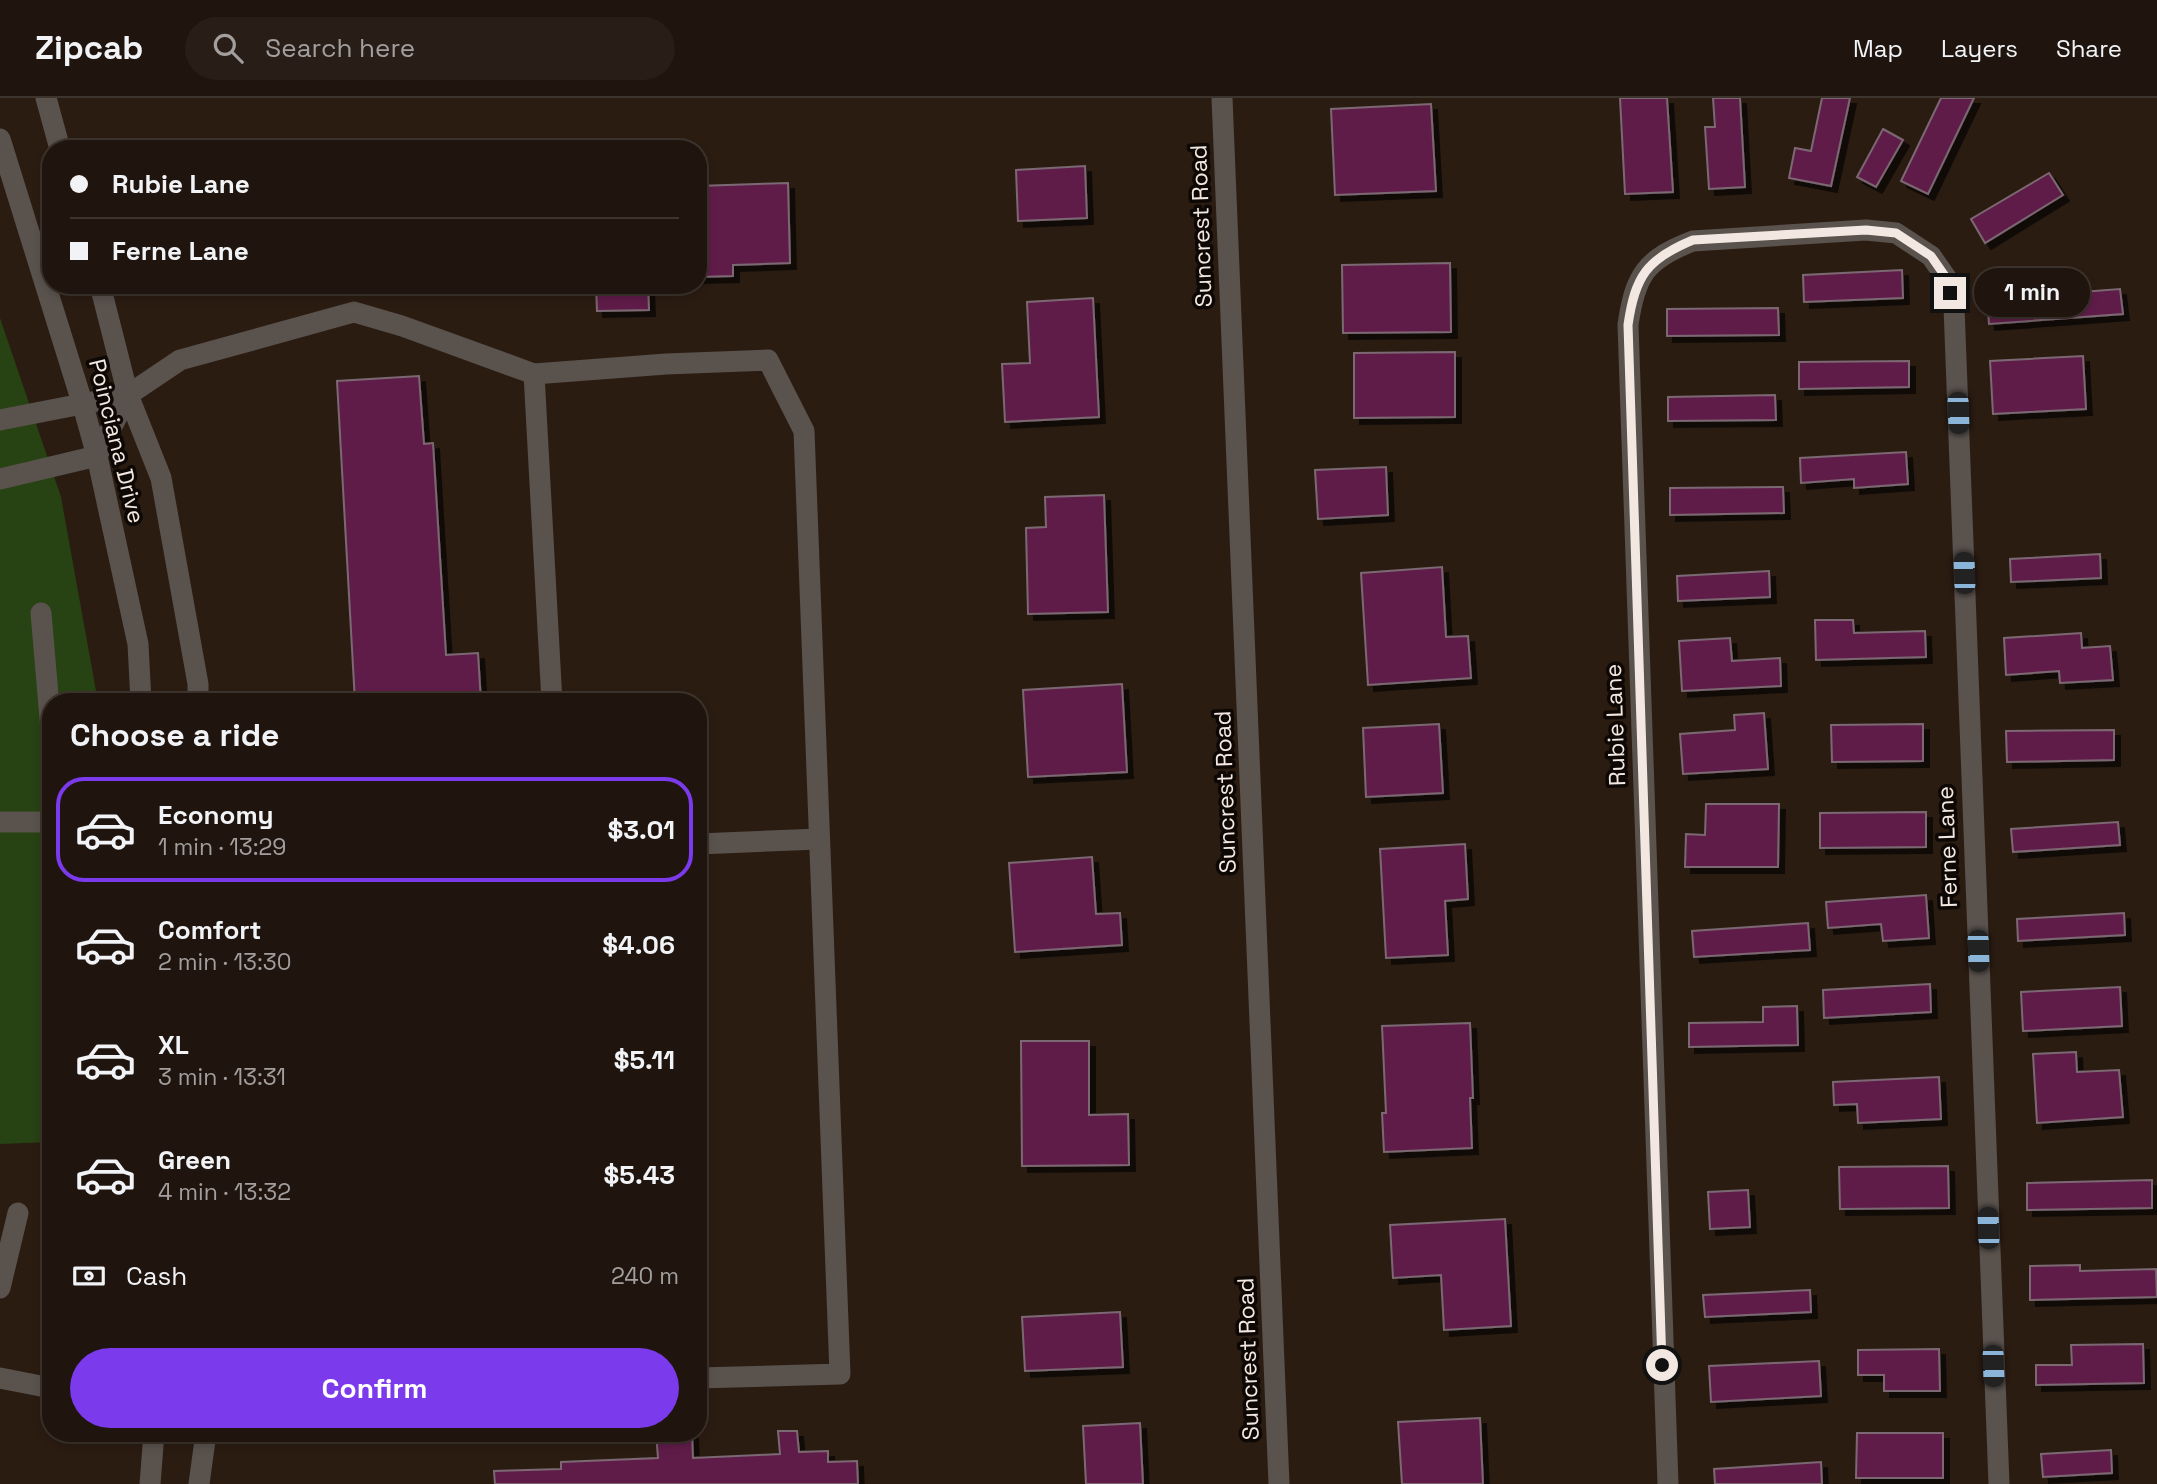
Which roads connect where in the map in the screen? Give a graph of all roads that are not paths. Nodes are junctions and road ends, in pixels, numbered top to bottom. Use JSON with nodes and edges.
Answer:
{"nodes":[{"id":1,"x":46,"y":98,"type":"edge"},
{"id":2,"x":1223,"y":98,"type":"edge"},
{"id":3,"x":0,"y":139,"type":"edge"},
{"id":4,"x":58,"y":140,"type":"edge"},
{"id":5,"x":1931,"y":256,"type":"joint"},
{"id":6,"x":42,"y":274,"type":"edge"},
{"id":7,"x":48,"y":294,"type":"edge"},
{"id":8,"x":102,"y":294,"type":"edge"},
{"id":9,"x":534,"y":374,"type":"junction"},
{"id":10,"x":128,"y":396,"type":"junction"},
{"id":11,"x":82,"y":402,"type":"junction"},
{"id":12,"x":0,"y":420,"type":"edge"},
{"id":13,"x":97,"y":456,"type":"junction"},
{"id":14,"x":0,"y":479,"type":"edge"},
{"id":15,"x":41,"y":613,"type":"dead end"},
{"id":16,"x":48,"y":693,"type":"edge"},
{"id":17,"x":141,"y":693,"type":"edge"},
{"id":18,"x":198,"y":693,"type":"edge"},
{"id":19,"x":552,"y":693,"type":"edge"},
{"id":20,"x":0,"y":822,"type":"edge"},
{"id":21,"x":42,"y":822,"type":"edge"},
{"id":22,"x":819,"y":839,"type":"junction"},
{"id":23,"x":707,"y":844,"type":"edge"},
{"id":24,"x":18,"y":1213,"type":"dead end"},
{"id":25,"x":0,"y":1288,"type":"edge"},
{"id":26,"x":0,"y":1378,"type":"edge"},
{"id":27,"x":707,"y":1378,"type":"edge"},
{"id":28,"x":42,"y":1386,"type":"edge"},
{"id":29,"x":154,"y":1442,"type":"edge"},
{"id":30,"x":205,"y":1442,"type":"edge"},
{"id":31,"x":150,"y":1484,"type":"edge"},
{"id":32,"x":199,"y":1484,"type":"edge"},
{"id":33,"x":1279,"y":1484,"type":"edge"},
{"id":34,"x":1668,"y":1484,"type":"edge"},
{"id":35,"x":1999,"y":1484,"type":"edge"}],
"edges":[{"from":1,"to":4,"type":"street"},
{"from":2,"to":33,"type":"street","name":"Suncrest Road"},
{"from":3,"to":6,"type":"street","name":"Poinciana Drive"},
{"from":5,"to":34,"type":"street","name":"Rubie Lane"},
{"from":5,"to":35,"type":"street","name":"Ferne Lane"},
{"from":7,"to":11,"type":"street","name":"Poinciana Drive"},
{"from":8,"to":10,"type":"street","name":"Poinciana Drive"},
{"from":9,"to":10,"type":"street"},
{"from":9,"to":19,"type":"street"},
{"from":9,"to":22,"type":"street"},
{"from":10,"to":11,"type":"street"},
{"from":10,"to":13,"type":"street"},
{"from":10,"to":18,"type":"street","name":"Poinciana Drive"},
{"from":11,"to":12,"type":"street"},
{"from":11,"to":13,"type":"street","name":"Poinciana Drive"},
{"from":13,"to":14,"type":"street"},
{"from":13,"to":17,"type":"street","name":"Poinciana Drive"},
{"from":15,"to":16,"type":"street"},
{"from":20,"to":21,"type":"street"},
{"from":22,"to":23,"type":"street"},
{"from":22,"to":27,"type":"street"},
{"from":24,"to":25,"type":"street"},
{"from":26,"to":28,"type":"street"},
{"from":29,"to":31,"type":"street"},
{"from":30,"to":32,"type":"street"}]}
